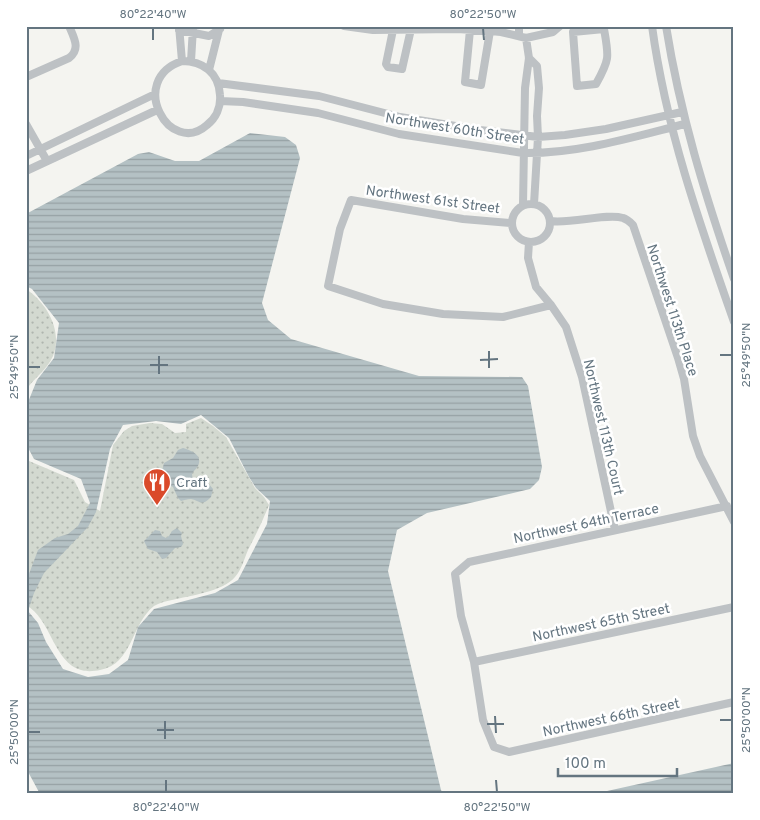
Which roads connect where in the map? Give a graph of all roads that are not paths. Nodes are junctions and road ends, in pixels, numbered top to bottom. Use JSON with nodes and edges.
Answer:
{"nodes":[{"id":1,"x":70,"y":26,"type":"edge"},
{"id":2,"x":344,"y":26,"type":"edge"},
{"id":3,"x":519,"y":26,"type":"edge"},
{"id":4,"x":560,"y":26,"type":"edge"},
{"id":5,"x":652,"y":26,"type":"edge"},
{"id":6,"x":666,"y":26,"type":"edge"},
{"id":7,"x":179,"y":28,"type":"edge"},
{"id":8,"x":220,"y":28,"type":"edge"},
{"id":9,"x":422,"y":28,"type":"edge"},
{"id":10,"x":441,"y":28,"type":"edge"},
{"id":11,"x":193,"y":29,"type":"edge"},
{"id":12,"x":412,"y":29,"type":"junction"},
{"id":13,"x":501,"y":29,"type":"edge"},
{"id":14,"x":393,"y":30,"type":"junction"},
{"id":15,"x":470,"y":30,"type":"junction"},
{"id":16,"x":490,"y":31,"type":"junction"},
{"id":17,"x":574,"y":32,"type":"junction"},
{"id":18,"x":523,"y":37,"type":"junction"},
{"id":19,"x":529,"y":58,"type":"junction"},
{"id":20,"x":182,"y":61,"type":"junction"},
{"id":21,"x":191,"y":61,"type":"junction"},
{"id":22,"x":209,"y":70,"type":"junction"},
{"id":23,"x":26,"y":78,"type":"edge"},
{"id":24,"x":218,"y":82,"type":"junction"},
{"id":25,"x":662,"y":85,"type":"junction"},
{"id":26,"x":155,"y":94,"type":"junction"},
{"id":27,"x":678,"y":95,"type":"junction"},
{"id":28,"x":220,"y":101,"type":"junction"},
{"id":29,"x":157,"y":110,"type":"junction"},
{"id":30,"x":682,"y":112,"type":"junction"},
{"id":31,"x":669,"y":115,"type":"junction"},
{"id":32,"x":26,"y":124,"type":"edge"},
{"id":33,"x":685,"y":124,"type":"junction"},
{"id":34,"x":672,"y":128,"type":"junction"},
{"id":35,"x":594,"y":131,"type":"junction"},
{"id":36,"x":524,"y":136,"type":"junction"},
{"id":37,"x":538,"y":137,"type":"junction"},
{"id":38,"x":597,"y":146,"type":"junction"},
{"id":39,"x":42,"y":149,"type":"junction"},
{"id":40,"x":523,"y":153,"type":"junction"},
{"id":41,"x":537,"y":153,"type":"junction"},
{"id":42,"x":26,"y":156,"type":"edge"},
{"id":43,"x":47,"y":161,"type":"junction"},
{"id":44,"x":26,"y":171,"type":"edge"},
{"id":45,"x":534,"y":204,"type":"junction"},
{"id":46,"x":523,"y":205,"type":"junction"},
{"id":47,"x":550,"y":221,"type":"junction"},
{"id":48,"x":511,"y":223,"type":"junction"},
{"id":49,"x":529,"y":242,"type":"junction"},
{"id":50,"x":734,"y":279,"type":"edge"},
{"id":51,"x":730,"y":298,"type":"edge"},
{"id":52,"x":551,"y":305,"type":"junction"},
{"id":53,"x":732,"y":309,"type":"edge"},
{"id":54,"x":734,"y":322,"type":"edge"},
{"id":55,"x":727,"y":506,"type":"junction"},
{"id":56,"x":734,"y":522,"type":"edge"},
{"id":57,"x":615,"y":530,"type":"junction"},
{"id":58,"x":734,"y":607,"type":"edge"},
{"id":59,"x":474,"y":662,"type":"junction"},
{"id":60,"x":734,"y":702,"type":"edge"}],
"edges":[{"from":1,"to":23,"type":"street"},
{"from":2,"to":14,"type":"street"},
{"from":3,"to":18,"type":"street"},
{"from":4,"to":17,"type":"street"},
{"from":4,"to":18,"type":"street"},
{"from":5,"to":25,"type":"street"},
{"from":6,"to":27,"type":"street"},
{"from":7,"to":11,"type":"street"},
{"from":7,"to":20,"type":"street"},
{"from":8,"to":11,"type":"street"},
{"from":8,"to":22,"type":"street"},
{"from":9,"to":10,"type":"street"},
{"from":9,"to":12,"type":"street"},
{"from":10,"to":15,"type":"street"},
{"from":11,"to":21,"type":"street"},
{"from":12,"to":14,"type":"street"},
{"from":12,"to":14,"type":"street"},
{"from":13,"to":16,"type":"street"},
{"from":13,"to":18,"type":"street"},
{"from":15,"to":16,"type":"street"},
{"from":15,"to":16,"type":"street"},
{"from":17,"to":17,"type":"street"},
{"from":18,"to":19,"type":"street"},
{"from":19,"to":36,"type":"street"},
{"from":19,"to":37,"type":"street"},
{"from":20,"to":21,"type":"street"},
{"from":20,"to":26,"type":"street"},
{"from":21,"to":22,"type":"street"},
{"from":22,"to":24,"type":"street"},
{"from":24,"to":28,"type":"street"},
{"from":24,"to":36,"type":"street","name":"Northwest 60th Street"},
{"from":25,"to":27,"type":"street"},
{"from":25,"to":31,"type":"street"},
{"from":26,"to":29,"type":"street"},
{"from":26,"to":39,"type":"street"},
{"from":27,"to":30,"type":"street"},
{"from":28,"to":29,"type":"street"},
{"from":28,"to":40,"type":"street","name":"Northwest 60th Street"},
{"from":29,"to":43,"type":"street"},
{"from":30,"to":31,"type":"street","name":"Northwest 60th Street"},
{"from":30,"to":33,"type":"street"},
{"from":31,"to":34,"type":"street"},
{"from":31,"to":35,"type":"street","name":"Northwest 60th Street"},
{"from":32,"to":39,"type":"street"},
{"from":33,"to":34,"type":"street","name":"Northwest 60th Street"},
{"from":33,"to":50,"type":"street"},
{"from":34,"to":38,"type":"street","name":"Northwest 60th Street"},
{"from":34,"to":51,"type":"street"},
{"from":35,"to":37,"type":"street","name":"Northwest 60th Street"},
{"from":35,"to":38,"type":"street"},
{"from":36,"to":37,"type":"street","name":"Northwest 60th Street"},
{"from":36,"to":40,"type":"street"},
{"from":37,"to":41,"type":"street"},
{"from":38,"to":41,"type":"street","name":"Northwest 60th Street"},
{"from":39,"to":42,"type":"street"},
{"from":39,"to":43,"type":"street"},
{"from":40,"to":41,"type":"street","name":"Northwest 60th Street"},
{"from":40,"to":46,"type":"street"},
{"from":41,"to":45,"type":"street"},
{"from":43,"to":44,"type":"street"},
{"from":45,"to":46,"type":"street"},
{"from":45,"to":47,"type":"street"},
{"from":46,"to":48,"type":"street"},
{"from":47,"to":49,"type":"street"},
{"from":47,"to":55,"type":"street","name":"Northwest 113th Place"},
{"from":48,"to":49,"type":"street"},
{"from":48,"to":52,"type":"street","name":"Northwest 61st Street"},
{"from":49,"to":52,"type":"street","name":"Northwest 113th Court"},
{"from":51,"to":53,"type":"street"},
{"from":52,"to":57,"type":"street","name":"Northwest 113th Court"},
{"from":53,"to":54,"type":"street"},
{"from":55,"to":56,"type":"street","name":"Northwest 113th Place"},
{"from":55,"to":57,"type":"street","name":"Northwest 64th Terrace"},
{"from":57,"to":59,"type":"street","name":"Northwest 64th Terrace"},
{"from":58,"to":59,"type":"street","name":"Northwest 65th Street"},
{"from":59,"to":60,"type":"street","name":"Northwest 66th Street"}]}
